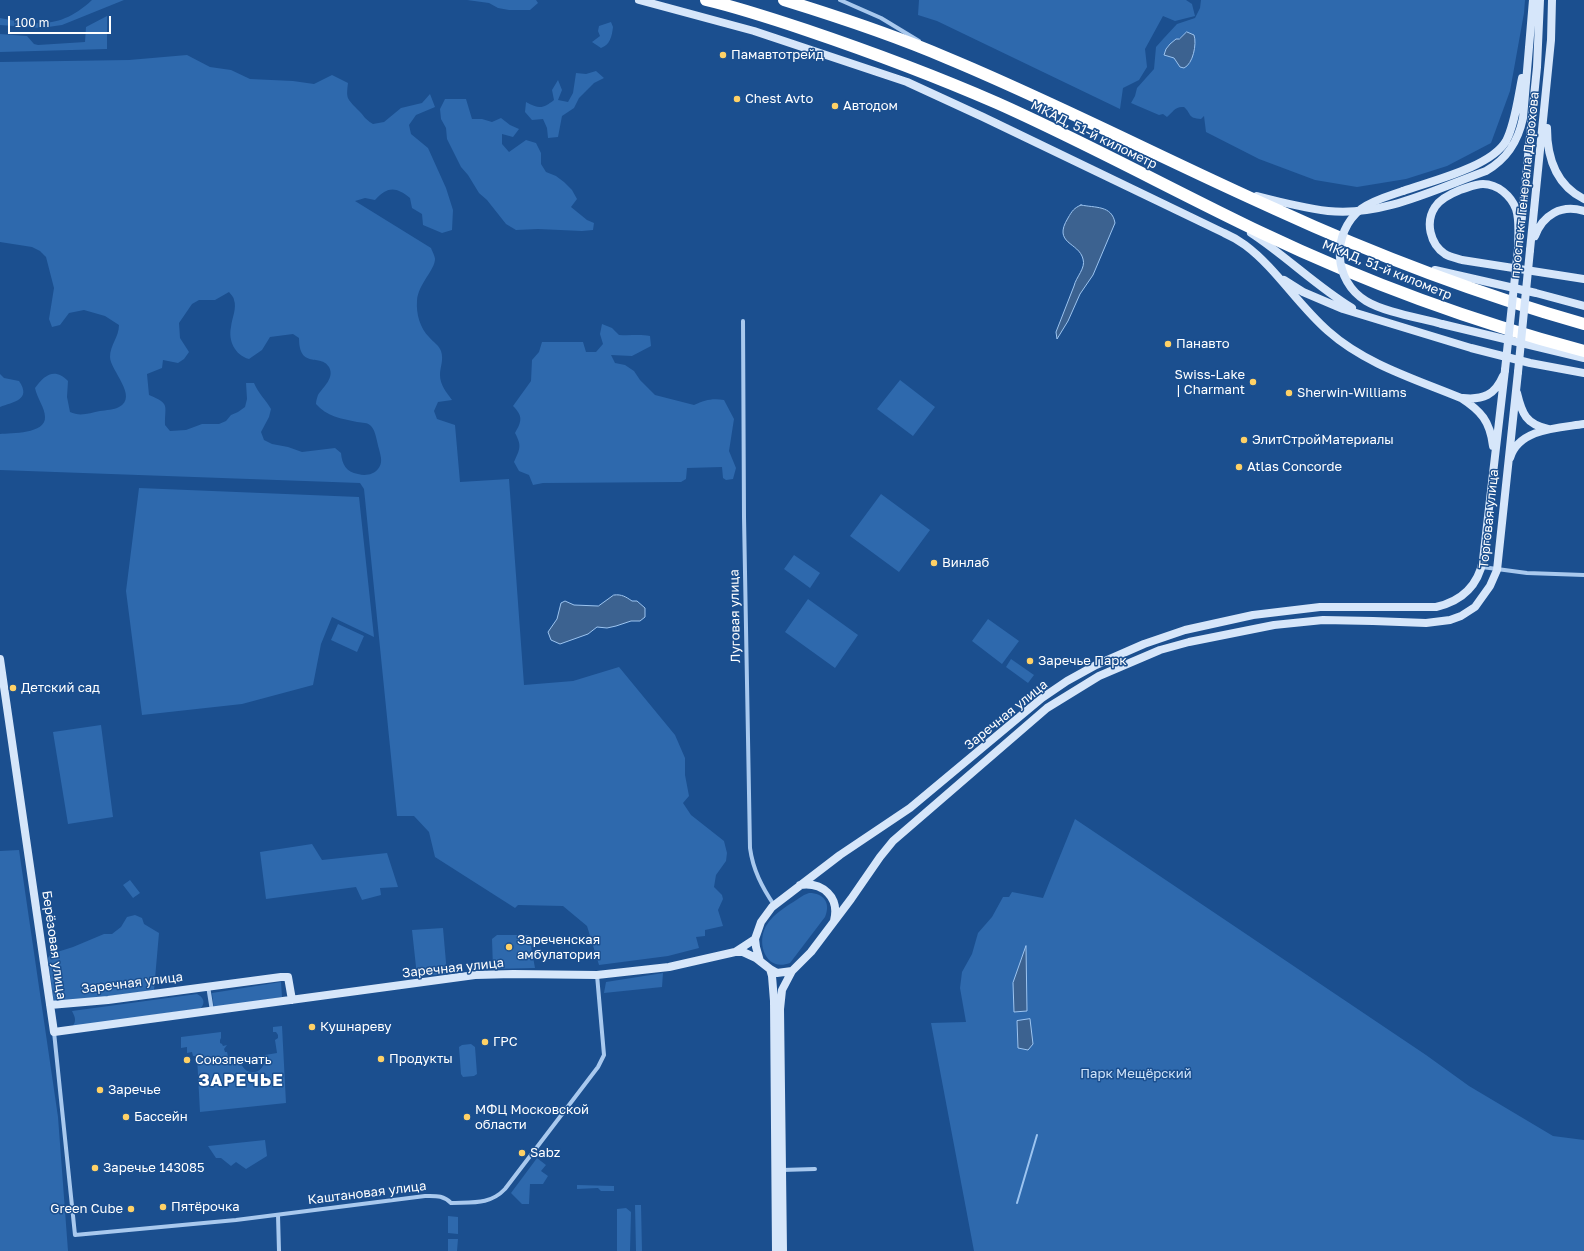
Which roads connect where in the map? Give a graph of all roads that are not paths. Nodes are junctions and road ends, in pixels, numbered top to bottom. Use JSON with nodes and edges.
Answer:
{"nodes":[{"id":1,"x":639,"y":0,"type":"edge"},
{"id":2,"x":706,"y":0,"type":"edge"},
{"id":3,"x":784,"y":0,"type":"edge"},
{"id":4,"x":840,"y":0,"type":"edge"},
{"id":5,"x":1533,"y":0,"type":"edge"},
{"id":6,"x":1540,"y":0,"type":"edge"},
{"id":7,"x":1552,"y":0,"type":"edge"},
{"id":8,"x":1528,"y":48,"type":"junction"},
{"id":9,"x":945,"y":57,"type":"junction"},
{"id":10,"x":1546,"y":91,"type":"junction"},
{"id":11,"x":1236,"y":192,"type":"junction"},
{"id":12,"x":1584,"y":199,"type":"edge"},
{"id":13,"x":1584,"y":211,"type":"edge"},
{"id":14,"x":1224,"y":214,"type":"junction"},
{"id":15,"x":1518,"y":249,"type":"junction"},
{"id":16,"x":1530,"y":250,"type":"junction"},
{"id":17,"x":1403,"y":264,"type":"junction"},
{"id":18,"x":1268,"y":267,"type":"junction"},
{"id":19,"x":1584,"y":279,"type":"edge"},
{"id":20,"x":1584,"y":306,"type":"edge"},
{"id":21,"x":1362,"y":314,"type":"junction"},
{"id":22,"x":743,"y":321,"type":"dead end"},
{"id":23,"x":1584,"y":324,"type":"edge"},
{"id":24,"x":1584,"y":351,"type":"edge"},
{"id":25,"x":1584,"y":358,"type":"edge"},
{"id":26,"x":1506,"y":370,"type":"junction"},
{"id":27,"x":1518,"y":372,"type":"joint"},
{"id":28,"x":1584,"y":373,"type":"edge"},
{"id":29,"x":1516,"y":386,"type":"junction"},
{"id":30,"x":1461,"y":398,"type":"junction"},
{"id":31,"x":1584,"y":424,"type":"edge"},
{"id":32,"x":1551,"y":430,"type":"junction"},
{"id":33,"x":1495,"y":456,"type":"junction"},
{"id":34,"x":1506,"y":470,"type":"junction"},
{"id":35,"x":1482,"y":567,"type":"junction"},
{"id":36,"x":1496,"y":570,"type":"junction"},
{"id":37,"x":1584,"y":576,"type":"edge"},
{"id":38,"x":1253,"y":615,"type":"joint"},
{"id":39,"x":1255,"y":628,"type":"joint"},
{"id":40,"x":0,"y":659,"type":"edge"},
{"id":41,"x":800,"y":885,"type":"junction"},
{"id":42,"x":774,"y":905,"type":"junction"},
{"id":43,"x":834,"y":921,"type":"junction"},
{"id":44,"x":755,"y":939,"type":"junction"},
{"id":45,"x":735,"y":952,"type":"junction"},
{"id":46,"x":760,"y":960,"type":"junction"},
{"id":47,"x":770,"y":969,"type":"junction"},
{"id":48,"x":792,"y":971,"type":"junction"},
{"id":49,"x":597,"y":975,"type":"junction"},
{"id":50,"x":208,"y":986,"type":"junction"},
{"id":51,"x":292,"y":1000,"type":"junction"},
{"id":52,"x":50,"y":1005,"type":"junction"},
{"id":53,"x":212,"y":1011,"type":"junction"},
{"id":54,"x":54,"y":1032,"type":"junction"},
{"id":55,"x":782,"y":1170,"type":"junction"},
{"id":56,"x":815,"y":1170,"type":"dead end"},
{"id":57,"x":278,"y":1215,"type":"junction"},
{"id":58,"x":75,"y":1235,"type":"joint"},
{"id":59,"x":279,"y":1251,"type":"edge"},
{"id":60,"x":776,"y":1251,"type":"edge"},
{"id":61,"x":783,"y":1251,"type":"edge"}],
"edges":[{"from":1,"to":18,"type":"street"},
{"from":2,"to":14,"type":"highway","name":"МКАД, 51-й километр"},
{"from":3,"to":9,"type":"highway","name":"МКАД, 51-й километр"},
{"from":4,"to":9,"type":"street"},
{"from":5,"to":8,"type":"street"},
{"from":6,"to":15,"type":"street","name":"проспект Генерала Дорохова"},
{"from":7,"to":10,"type":"street","name":"проспект Генерала Дорохова"},
{"from":8,"to":11,"type":"street"},
{"from":8,"to":25,"type":"street","bridge":true},
{"from":9,"to":11,"type":"highway","name":"МКАД, 51-й километр"},
{"from":10,"to":12,"type":"street"},
{"from":10,"to":16,"type":"street","name":"проспект Генерала Дорохова"},
{"from":11,"to":17,"type":"highway","name":"МКАД, 51-й километр"},
{"from":13,"to":16,"type":"street"},
{"from":14,"to":21,"type":"street"},
{"from":14,"to":24,"type":"highway","name":"МКАД, 51-й километр"},
{"from":15,"to":19,"type":"street"},
{"from":15,"to":26,"type":"street","name":"проспект Генерала Дорохова","bridge":true},
{"from":16,"to":27,"type":"street","name":"проспект Генерала Дорохова","bridge":true},
{"from":17,"to":20,"type":"street"},
{"from":17,"to":23,"type":"highway","name":"МКАД, 51-й километр"},
{"from":18,"to":21,"type":"street"},
{"from":18,"to":30,"type":"street"},
{"from":21,"to":28,"type":"street"},
{"from":22,"to":42,"type":"street","name":"Луговая улица"},
{"from":26,"to":30,"type":"street"},
{"from":26,"to":33,"type":"street","name":"Торговая улица"},
{"from":27,"to":29,"type":"street","name":"Торговая улица"},
{"from":29,"to":32,"type":"street"},
{"from":29,"to":34,"type":"street","name":"Торговая улица"},
{"from":30,"to":33,"type":"street"},
{"from":31,"to":32,"type":"street"},
{"from":32,"to":34,"type":"street"},
{"from":33,"to":35,"type":"street","name":"Торговая улица"},
{"from":34,"to":36,"type":"street","name":"Торговая улица"},
{"from":35,"to":36,"type":"street"},
{"from":35,"to":38,"type":"street","name":"Торговая улица"},
{"from":36,"to":37,"type":"street"},
{"from":36,"to":39,"type":"street","name":"Торговая улица"},
{"from":38,"to":41,"type":"street","name":"Заречная улица"},
{"from":39,"to":43,"type":"street","name":"Заречная улица"},
{"from":40,"to":52,"type":"street","name":"Берёзовая улица"},
{"from":41,"to":42,"type":"street","name":"Заречная улица"},
{"from":41,"to":43,"type":"street"},
{"from":42,"to":44,"type":"street","name":"Заречная улица"},
{"from":43,"to":48,"type":"street","name":"Заречная улица"},
{"from":44,"to":45,"type":"street","name":"Заречная улица"},
{"from":44,"to":46,"type":"street"},
{"from":45,"to":46,"type":"street","name":"Заречная улица"},
{"from":45,"to":49,"type":"street","name":"Заречная улица"},
{"from":46,"to":47,"type":"street","name":"Заречная улица"},
{"from":47,"to":48,"type":"street"},
{"from":47,"to":60,"type":"street"},
{"from":48,"to":55,"type":"street","name":"Заречная улица"},
{"from":49,"to":51,"type":"street","name":"Заречная улица"},
{"from":49,"to":57,"type":"street","name":"Каштановая улица"},
{"from":50,"to":51,"type":"street","name":"Заречная улица"},
{"from":50,"to":52,"type":"street","name":"Заречная улица"},
{"from":50,"to":53,"type":"street"},
{"from":51,"to":53,"type":"street","name":"Заречная улица"},
{"from":52,"to":54,"type":"street","name":"Берёзовая улица"},
{"from":53,"to":54,"type":"street","name":"Заречная улица"},
{"from":54,"to":58,"type":"street","name":"Берёзовая улица"},
{"from":55,"to":56,"type":"street"},
{"from":55,"to":61,"type":"street","name":"Заречная улица"},
{"from":57,"to":58,"type":"street","name":"Каштановая улица"},
{"from":57,"to":59,"type":"street"}]}
